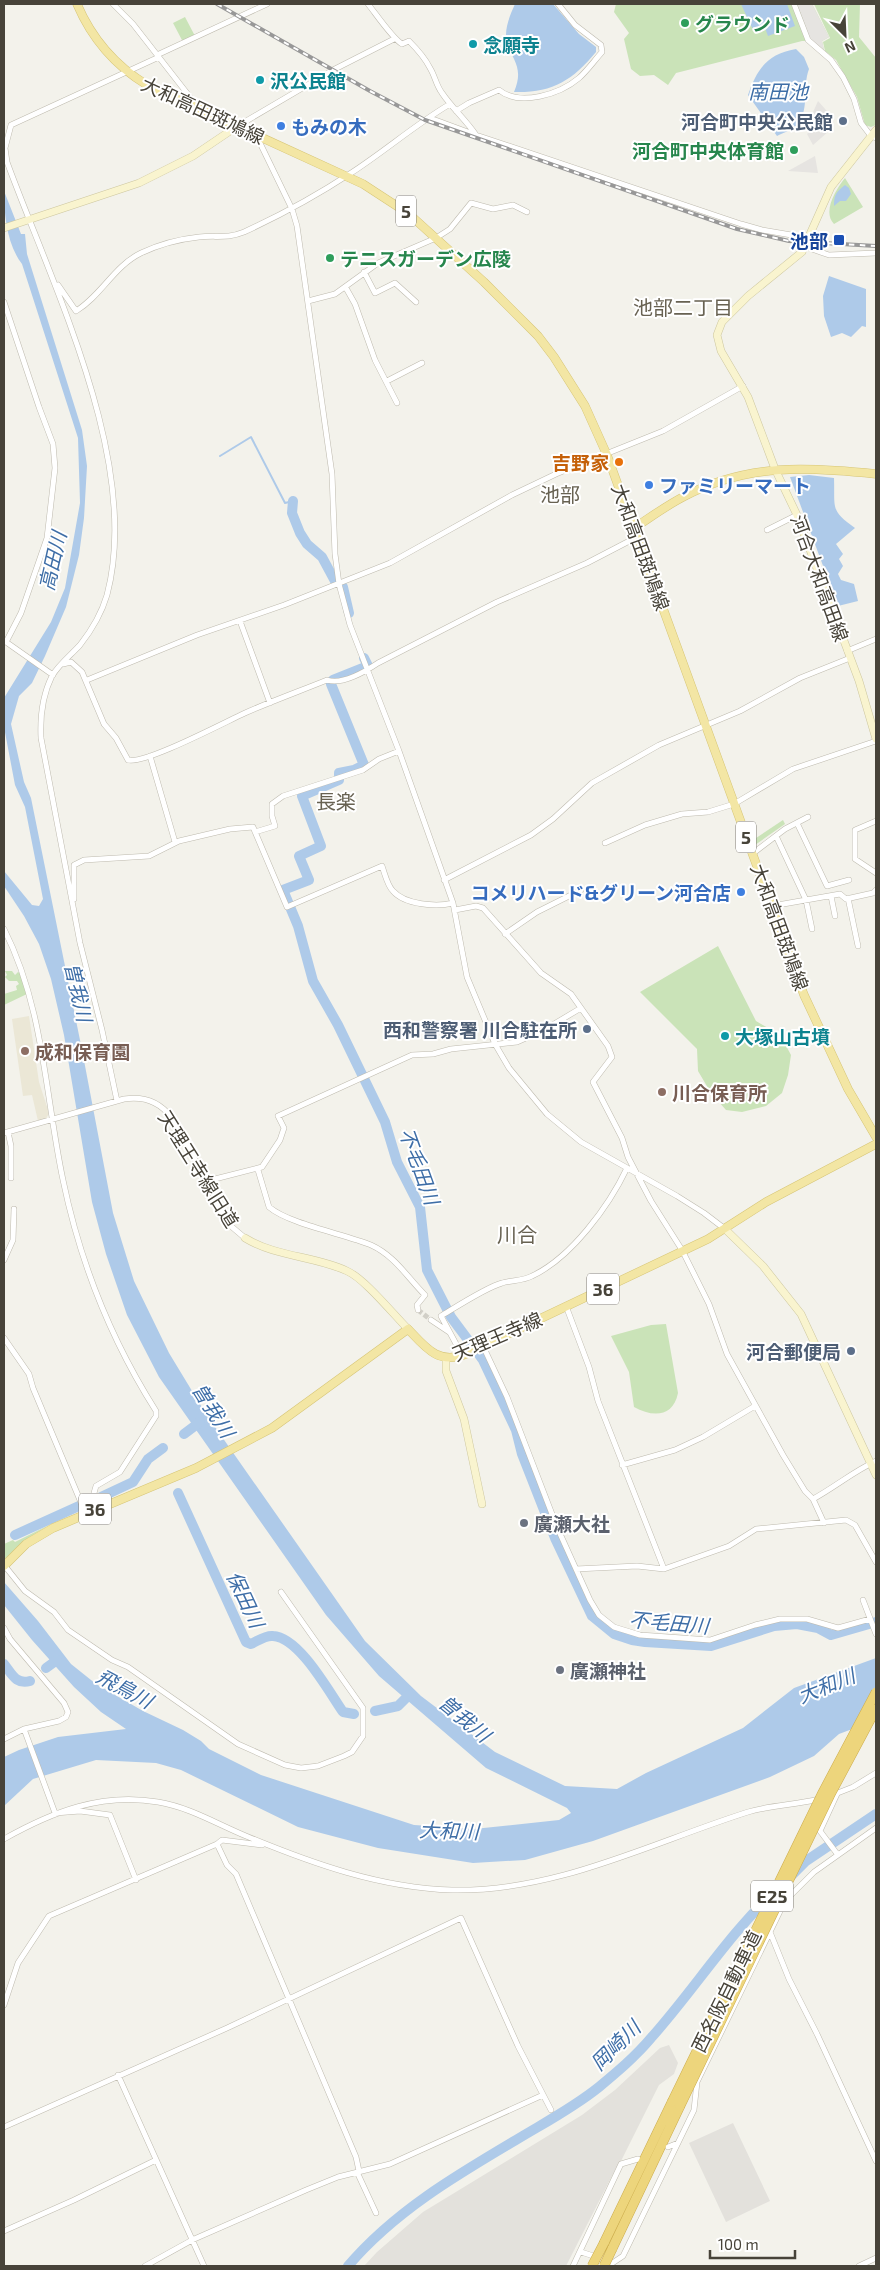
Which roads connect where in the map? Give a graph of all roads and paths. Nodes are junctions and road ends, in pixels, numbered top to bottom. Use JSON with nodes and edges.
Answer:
{"nodes":[{"id":1,"x":77,"y":4,"type":"edge"},
{"id":2,"x":113,"y":4,"type":"edge"},
{"id":3,"x":267,"y":4,"type":"edge"},
{"id":4,"x":368,"y":4,"type":"edge"},
{"id":5,"x":558,"y":4,"type":"edge"},
{"id":6,"x":794,"y":4,"type":"edge"},
{"id":7,"x":394,"y":39,"type":"junction"},
{"id":8,"x":158,"y":56,"type":"junction"},
{"id":9,"x":128,"y":73,"type":"junction"},
{"id":10,"x":450,"y":104,"type":"junction"},
{"id":11,"x":191,"y":106,"type":"junction"},
{"id":12,"x":456,"y":111,"type":"junction"},
{"id":13,"x":430,"y":118,"type":"junction"},
{"id":14,"x":236,"y":127,"type":"junction"},
{"id":15,"x":476,"y":135,"type":"junction"},
{"id":16,"x":875,"y":135,"type":"edge"},
{"id":17,"x":259,"y":137,"type":"junction"},
{"id":18,"x":5,"y":163,"type":"edge"},
{"id":19,"x":347,"y":176,"type":"junction"},
{"id":20,"x":292,"y":209,"type":"junction"},
{"id":21,"x":527,"y":212,"type":"dead end"},
{"id":22,"x":27,"y":219,"type":"junction"},
{"id":23,"x":4,"y":228,"type":"edge"},
{"id":24,"x":436,"y":238,"type":"junction"},
{"id":25,"x":810,"y":238,"type":"junction"},
{"id":26,"x":806,"y":247,"type":"junction"},
{"id":27,"x":876,"y":253,"type":"edge"},
{"id":28,"x":364,"y":272,"type":"junction"},
{"id":29,"x":52,"y":275,"type":"junction"},
{"id":30,"x":346,"y":288,"type":"junction"},
{"id":31,"x":4,"y":302,"type":"edge"},
{"id":32,"x":308,"y":302,"type":"junction"},
{"id":33,"x":416,"y":302,"type":"dead end"},
{"id":34,"x":422,"y":363,"type":"dead end"},
{"id":35,"x":387,"y":381,"type":"junction"},
{"id":36,"x":743,"y":386,"type":"junction"},
{"id":37,"x":397,"y":403,"type":"dead end"},
{"id":38,"x":607,"y":455,"type":"junction"},
{"id":39,"x":775,"y":469,"type":"junction"},
{"id":40,"x":876,"y":474,"type":"edge"},
{"id":41,"x":797,"y":515,"type":"junction"},
{"id":42,"x":634,"y":528,"type":"junction"},
{"id":43,"x":767,"y":530,"type":"dead end"},
{"id":44,"x":637,"y":537,"type":"junction"},
{"id":45,"x":339,"y":584,"type":"junction"},
{"id":46,"x":240,"y":621,"type":"junction"},
{"id":47,"x":876,"y":639,"type":"edge"},
{"id":48,"x":847,"y":651,"type":"junction"},
{"id":49,"x":850,"y":658,"type":"junction"},
{"id":50,"x":62,"y":664,"type":"junction"},
{"id":51,"x":365,"y":669,"type":"junction"},
{"id":52,"x":52,"y":674,"type":"junction"},
{"id":53,"x":86,"y":680,"type":"junction"},
{"id":54,"x":270,"y":703,"type":"junction"},
{"id":55,"x":706,"y":726,"type":"junction"},
{"id":56,"x":876,"y":740,"type":"edge"},
{"id":57,"x":399,"y":751,"type":"junction"},
{"id":58,"x":150,"y":756,"type":"junction"},
{"id":59,"x":734,"y":804,"type":"junction"},
{"id":60,"x":808,"y":817,"type":"dead end"},
{"id":61,"x":876,"y":821,"type":"edge"},
{"id":62,"x":797,"y":823,"type":"junction"},
{"id":63,"x":256,"y":832,"type":"junction"},
{"id":64,"x":776,"y":836,"type":"junction"},
{"id":65,"x":175,"y":842,"type":"junction"},
{"id":66,"x":605,"y":843,"type":"dead end"},
{"id":67,"x":752,"y":854,"type":"junction"},
{"id":68,"x":876,"y":873,"type":"edge"},
{"id":69,"x":444,"y":880,"type":"junction"},
{"id":70,"x":849,"y":880,"type":"dead end"},
{"id":71,"x":581,"y":890,"type":"dead end"},
{"id":72,"x":876,"y":890,"type":"edge"},
{"id":73,"x":831,"y":896,"type":"junction"},
{"id":74,"x":848,"y":898,"type":"junction"},
{"id":75,"x":876,"y":898,"type":"edge"},
{"id":76,"x":806,"y":900,"type":"junction"},
{"id":77,"x":453,"y":903,"type":"junction"},
{"id":78,"x":772,"y":906,"type":"junction"},
{"id":79,"x":73,"y":909,"type":"junction"},
{"id":80,"x":455,"y":910,"type":"junction"},
{"id":81,"x":835,"y":916,"type":"dead end"},
{"id":82,"x":4,"y":929,"type":"edge"},
{"id":83,"x":812,"y":929,"type":"dead end"},
{"id":84,"x":505,"y":934,"type":"junction"},
{"id":85,"x":858,"y":946,"type":"dead end"},
{"id":86,"x":581,"y":1008,"type":"junction"},
{"id":87,"x":495,"y":1044,"type":"junction"},
{"id":88,"x":117,"y":1101,"type":"junction"},
{"id":89,"x":53,"y":1119,"type":"junction"},
{"id":90,"x":6,"y":1132,"type":"edge"},
{"id":91,"x":876,"y":1137,"type":"edge"},
{"id":92,"x":876,"y":1144,"type":"edge"},
{"id":93,"x":627,"y":1168,"type":"junction"},
{"id":94,"x":258,"y":1170,"type":"junction"},
{"id":95,"x":637,"y":1174,"type":"junction"},
{"id":96,"x":11,"y":1178,"type":"dead end"},
{"id":97,"x":207,"y":1181,"type":"junction"},
{"id":98,"x":14,"y":1209,"type":"dead end"},
{"id":99,"x":725,"y":1229,"type":"junction"},
{"id":100,"x":245,"y":1238,"type":"joint"},
{"id":101,"x":683,"y":1252,"type":"junction"},
{"id":102,"x":4,"y":1260,"type":"edge"},
{"id":103,"x":566,"y":1306,"type":"junction"},
{"id":104,"x":418,"y":1310,"type":"dead end"},
{"id":105,"x":431,"y":1320,"type":"tunnel mouth"},
{"id":106,"x":408,"y":1329,"type":"junction"},
{"id":107,"x":450,"y":1332,"type":"junction"},
{"id":108,"x":4,"y":1338,"type":"edge"},
{"id":109,"x":478,"y":1348,"type":"junction"},
{"id":110,"x":462,"y":1355,"type":"junction"},
{"id":111,"x":446,"y":1359,"type":"junction"},
{"id":112,"x":755,"y":1406,"type":"junction"},
{"id":113,"x":874,"y":1462,"type":"edge"},
{"id":114,"x":622,"y":1465,"type":"junction"},
{"id":115,"x":876,"y":1475,"type":"edge"},
{"id":116,"x":813,"y":1499,"type":"junction"},
{"id":117,"x":482,"y":1504,"type":"dead end"},
{"id":118,"x":100,"y":1506,"type":"junction"},
{"id":119,"x":85,"y":1512,"type":"junction"},
{"id":120,"x":824,"y":1523,"type":"junction"},
{"id":121,"x":876,"y":1562,"type":"edge"},
{"id":122,"x":4,"y":1566,"type":"edge"},
{"id":123,"x":576,"y":1569,"type":"junction"},
{"id":124,"x":664,"y":1569,"type":"junction"},
{"id":125,"x":281,"y":1592,"type":"dead end"},
{"id":126,"x":863,"y":1600,"type":"dead end"},
{"id":127,"x":870,"y":1619,"type":"junction"},
{"id":128,"x":4,"y":1628,"type":"edge"},
{"id":129,"x":876,"y":1634,"type":"edge"},
{"id":130,"x":876,"y":1692,"type":"edge"},
{"id":131,"x":876,"y":1708,"type":"edge"},
{"id":132,"x":24,"y":1728,"type":"junction"},
{"id":133,"x":4,"y":1739,"type":"edge"},
{"id":134,"x":876,"y":1773,"type":"edge"},
{"id":135,"x":837,"y":1794,"type":"junction"},
{"id":136,"x":55,"y":1814,"type":"junction"},
{"id":137,"x":876,"y":1828,"type":"edge"},
{"id":138,"x":4,"y":1839,"type":"edge"},
{"id":139,"x":217,"y":1844,"type":"junction"},
{"id":140,"x":277,"y":1849,"type":"junction"},
{"id":141,"x":837,"y":1855,"type":"junction"},
{"id":142,"x":136,"y":1880,"type":"junction"},
{"id":143,"x":770,"y":1932,"type":"junction"},
{"id":144,"x":290,"y":1998,"type":"junction"},
{"id":145,"x":4,"y":2005,"type":"edge"},
{"id":146,"x":118,"y":2075,"type":"junction"},
{"id":147,"x":543,"y":2095,"type":"junction"},
{"id":148,"x":676,"y":2104,"type":"junction"},
{"id":149,"x":551,"y":2110,"type":"dead end"},
{"id":150,"x":4,"y":2127,"type":"edge"},
{"id":151,"x":678,"y":2143,"type":"junction"},
{"id":152,"x":668,"y":2147,"type":"dead end"},
{"id":153,"x":638,"y":2159,"type":"dead end"},
{"id":154,"x":156,"y":2160,"type":"junction"},
{"id":155,"x":876,"y":2161,"type":"edge"},
{"id":156,"x":358,"y":2172,"type":"junction"},
{"id":157,"x":376,"y":2213,"type":"dead end"},
{"id":158,"x":4,"y":2231,"type":"edge"},
{"id":159,"x":192,"y":2240,"type":"junction"},
{"id":160,"x":581,"y":2252,"type":"junction"},
{"id":161,"x":876,"y":2258,"type":"edge"},
{"id":162,"x":614,"y":2263,"type":"junction"},
{"id":163,"x":144,"y":2266,"type":"edge"},
{"id":164,"x":204,"y":2266,"type":"edge"},
{"id":165,"x":573,"y":2266,"type":"edge"},
{"id":166,"x":592,"y":2266,"type":"edge"},
{"id":167,"x":604,"y":2266,"type":"edge"},
{"id":168,"x":608,"y":2266,"type":"edge"},
{"id":169,"x":859,"y":2266,"type":"edge"}],
"edges":[{"from":1,"to":9,"type":"main road","name":"大和高田斑鳩線","number":"5"},
{"from":2,"to":8,"type":"street"},
{"from":3,"to":8,"type":"street"},
{"from":4,"to":7,"type":"street"},
{"from":5,"to":12,"type":"street"},
{"from":6,"to":16,"type":"street"},
{"from":7,"to":10,"type":"street"},
{"from":7,"to":14,"type":"street"},
{"from":8,"to":9,"type":"street"},
{"from":8,"to":11,"type":"street"},
{"from":9,"to":11,"type":"main road","name":"大和高田斑鳩線","number":"5"},
{"from":9,"to":18,"type":"street"},
{"from":10,"to":12,"type":"street"},
{"from":10,"to":13,"type":"street"},
{"from":11,"to":14,"type":"main road","name":"大和高田斑鳩線","number":"5"},
{"from":12,"to":15,"type":"street"},
{"from":13,"to":15,"type":"street"},
{"from":13,"to":19,"type":"street"},
{"from":14,"to":17,"type":"main road","name":"大和高田斑鳩線","number":"5"},
{"from":14,"to":22,"type":"street"},
{"from":15,"to":25,"type":"street"},
{"from":16,"to":25,"type":"street","name":"河合大和高田線"},
{"from":17,"to":19,"type":"main road","name":"大和高田斑鳩線","number":"5"},
{"from":17,"to":20,"type":"street"},
{"from":18,"to":22,"type":"street"},
{"from":19,"to":20,"type":"street"},
{"from":19,"to":24,"type":"main road","name":"大和高田斑鳩線","number":"5"},
{"from":20,"to":29,"type":"street"},
{"from":20,"to":32,"type":"street"},
{"from":21,"to":24,"type":"street"},
{"from":22,"to":23,"type":"street"},
{"from":22,"to":29,"type":"street"},
{"from":24,"to":28,"type":"street"},
{"from":24,"to":38,"type":"main road","name":"大和高田斑鳩線","number":"5"},
{"from":25,"to":26,"type":"street","name":"河合大和高田線"},
{"from":26,"to":27,"type":"street"},
{"from":26,"to":36,"type":"street","name":"河合大和高田線"},
{"from":28,"to":30,"type":"street"},
{"from":28,"to":33,"type":"street"},
{"from":29,"to":50,"type":"street"},
{"from":30,"to":32,"type":"street"},
{"from":30,"to":35,"type":"street"},
{"from":31,"to":52,"type":"street"},
{"from":32,"to":45,"type":"street"},
{"from":34,"to":35,"type":"street"},
{"from":35,"to":37,"type":"street"},
{"from":36,"to":38,"type":"street"},
{"from":36,"to":39,"type":"street","name":"河合大和高田線"},
{"from":38,"to":42,"type":"main road","name":"大和高田斑鳩線","number":"5"},
{"from":38,"to":45,"type":"street"},
{"from":39,"to":40,"type":"main road"},
{"from":39,"to":41,"type":"street","name":"河合大和高田線"},
{"from":39,"to":42,"type":"main road"},
{"from":41,"to":43,"type":"street"},
{"from":41,"to":48,"type":"street","name":"河合大和高田線"},
{"from":42,"to":44,"type":"main road","name":"大和高田斑鳩線","number":"5"},
{"from":44,"to":51,"type":"street"},
{"from":44,"to":55,"type":"main road","name":"大和高田斑鳩線","number":"5"},
{"from":45,"to":46,"type":"street"},
{"from":45,"to":51,"type":"street"},
{"from":46,"to":53,"type":"street"},
{"from":46,"to":54,"type":"street"},
{"from":47,"to":48,"type":"street"},
{"from":48,"to":49,"type":"street","name":"河合大和高田線"},
{"from":49,"to":55,"type":"street"},
{"from":49,"to":56,"type":"street","name":"河合大和高田線"},
{"from":50,"to":52,"type":"street"},
{"from":50,"to":53,"type":"street"},
{"from":51,"to":54,"type":"street"},
{"from":51,"to":57,"type":"street"},
{"from":52,"to":79,"type":"street"},
{"from":53,"to":58,"type":"street"},
{"from":54,"to":58,"type":"street"},
{"from":55,"to":59,"type":"main road","name":"大和高田斑鳩線","number":"5"},
{"from":55,"to":69,"type":"street"},
{"from":56,"to":59,"type":"street"},
{"from":57,"to":63,"type":"street"},
{"from":57,"to":69,"type":"street"},
{"from":58,"to":65,"type":"street"},
{"from":59,"to":66,"type":"street"},
{"from":59,"to":67,"type":"main road","name":"大和高田斑鳩線","number":"5"},
{"from":60,"to":62,"type":"street"},
{"from":61,"to":68,"type":"street"},
{"from":62,"to":64,"type":"street"},
{"from":62,"to":70,"type":"street"},
{"from":63,"to":65,"type":"street"},
{"from":63,"to":77,"type":"street"},
{"from":64,"to":67,"type":"street"},
{"from":64,"to":76,"type":"street"},
{"from":65,"to":79,"type":"street"},
{"from":67,"to":78,"type":"main road","name":"大和高田斑鳩線","number":"5"},
{"from":69,"to":77,"type":"street"},
{"from":71,"to":84,"type":"street"},
{"from":72,"to":74,"type":"street"},
{"from":72,"to":75,"type":"street"},
{"from":73,"to":74,"type":"street"},
{"from":73,"to":76,"type":"street"},
{"from":73,"to":81,"type":"street"},
{"from":74,"to":85,"type":"street"},
{"from":76,"to":78,"type":"street"},
{"from":76,"to":83,"type":"street"},
{"from":77,"to":80,"type":"street"},
{"from":78,"to":91,"type":"main road","name":"大和高田斑鳩線","number":"5"},
{"from":79,"to":88,"type":"street"},
{"from":80,"to":84,"type":"street"},
{"from":80,"to":87,"type":"street"},
{"from":82,"to":89,"type":"street"},
{"from":84,"to":86,"type":"street"},
{"from":86,"to":87,"type":"street"},
{"from":86,"to":95,"type":"street"},
{"from":87,"to":93,"type":"street"},
{"from":87,"to":94,"type":"street"},
{"from":88,"to":89,"type":"street","name":"天理王寺線旧道"},
{"from":88,"to":97,"type":"street","name":"天理王寺線旧道"},
{"from":89,"to":90,"type":"street","name":"天理王寺線旧道"},
{"from":89,"to":118,"type":"street"},
{"from":90,"to":96,"type":"street"},
{"from":92,"to":99,"type":"main road","name":"天理王寺線","number":"36"},
{"from":93,"to":95,"type":"street"},
{"from":93,"to":107,"type":"street"},
{"from":94,"to":97,"type":"street"},
{"from":94,"to":104,"type":"street"},
{"from":95,"to":99,"type":"street"},
{"from":95,"to":101,"type":"street"},
{"from":97,"to":100,"type":"street","name":"天理王寺線旧道"},
{"from":98,"to":102,"type":"street"},
{"from":99,"to":101,"type":"main road","name":"天理王寺線","number":"36"},
{"from":99,"to":113,"type":"street"},
{"from":100,"to":106,"type":"street","name":"天理王寺線旧道"},
{"from":101,"to":103,"type":"main road","name":"天理王寺線","number":"36"},
{"from":101,"to":112,"type":"street"},
{"from":103,"to":109,"type":"main road","name":"天理王寺線","number":"36"},
{"from":103,"to":114,"type":"street"},
{"from":105,"to":107,"type":"street"},
{"from":106,"to":111,"type":"main road","name":"天理王寺線"},
{"from":106,"to":118,"type":"main road","number":"36"},
{"from":107,"to":110,"type":"street"},
{"from":108,"to":119,"type":"street"},
{"from":109,"to":110,"type":"main road","name":"天理王寺線","number":"36"},
{"from":109,"to":123,"type":"street"},
{"from":110,"to":111,"type":"main road","name":"天理王寺線","number":"36"},
{"from":111,"to":117,"type":"street"},
{"from":112,"to":114,"type":"street"},
{"from":112,"to":116,"type":"street"},
{"from":113,"to":115,"type":"street"},
{"from":113,"to":116,"type":"street"},
{"from":114,"to":124,"type":"street"},
{"from":116,"to":120,"type":"street"},
{"from":118,"to":119,"type":"main road","number":"36"},
{"from":119,"to":122,"type":"main road","number":"36"},
{"from":120,"to":121,"type":"street"},
{"from":120,"to":124,"type":"street"},
{"from":122,"to":125,"type":"street"},
{"from":123,"to":124,"type":"street"},
{"from":123,"to":127,"type":"street"},
{"from":126,"to":127,"type":"street"},
{"from":127,"to":129,"type":"street"},
{"from":128,"to":132,"type":"street"},
{"from":130,"to":148,"type":"highway","name":"西名阪自動車道","number":"E25","bridge":true},
{"from":131,"to":148,"type":"highway","name":"西名阪自動車道","number":"E25","bridge":true},
{"from":132,"to":133,"type":"street"},
{"from":132,"to":136,"type":"street"},
{"from":134,"to":135,"type":"street"},
{"from":135,"to":140,"type":"street"},
{"from":135,"to":141,"type":"street"},
{"from":136,"to":138,"type":"street"},
{"from":136,"to":140,"type":"street"},
{"from":136,"to":142,"type":"street"},
{"from":137,"to":141,"type":"street"},
{"from":139,"to":140,"type":"street"},
{"from":139,"to":142,"type":"street"},
{"from":139,"to":144,"type":"street"},
{"from":141,"to":143,"type":"street"},
{"from":142,"to":145,"type":"street"},
{"from":143,"to":151,"type":"street"},
{"from":143,"to":155,"type":"street"},
{"from":144,"to":146,"type":"street"},
{"from":144,"to":147,"type":"street"},
{"from":144,"to":156,"type":"street"},
{"from":146,"to":150,"type":"street"},
{"from":146,"to":154,"type":"street"},
{"from":147,"to":149,"type":"street"},
{"from":147,"to":156,"type":"street"},
{"from":148,"to":166,"type":"highway","name":"西名阪自動車道","number":"E25","bridge":true},
{"from":148,"to":167,"type":"highway","name":"西名阪自動車道","number":"E25","bridge":true},
{"from":151,"to":152,"type":"street"},
{"from":151,"to":162,"type":"street"},
{"from":153,"to":160,"type":"street"},
{"from":154,"to":158,"type":"street"},
{"from":154,"to":159,"type":"street"},
{"from":156,"to":157,"type":"street"},
{"from":156,"to":159,"type":"street"},
{"from":159,"to":163,"type":"street"},
{"from":159,"to":164,"type":"street"},
{"from":160,"to":162,"type":"street"},
{"from":160,"to":165,"type":"street"},
{"from":161,"to":169,"type":"street"},
{"from":162,"to":168,"type":"street"}]}
